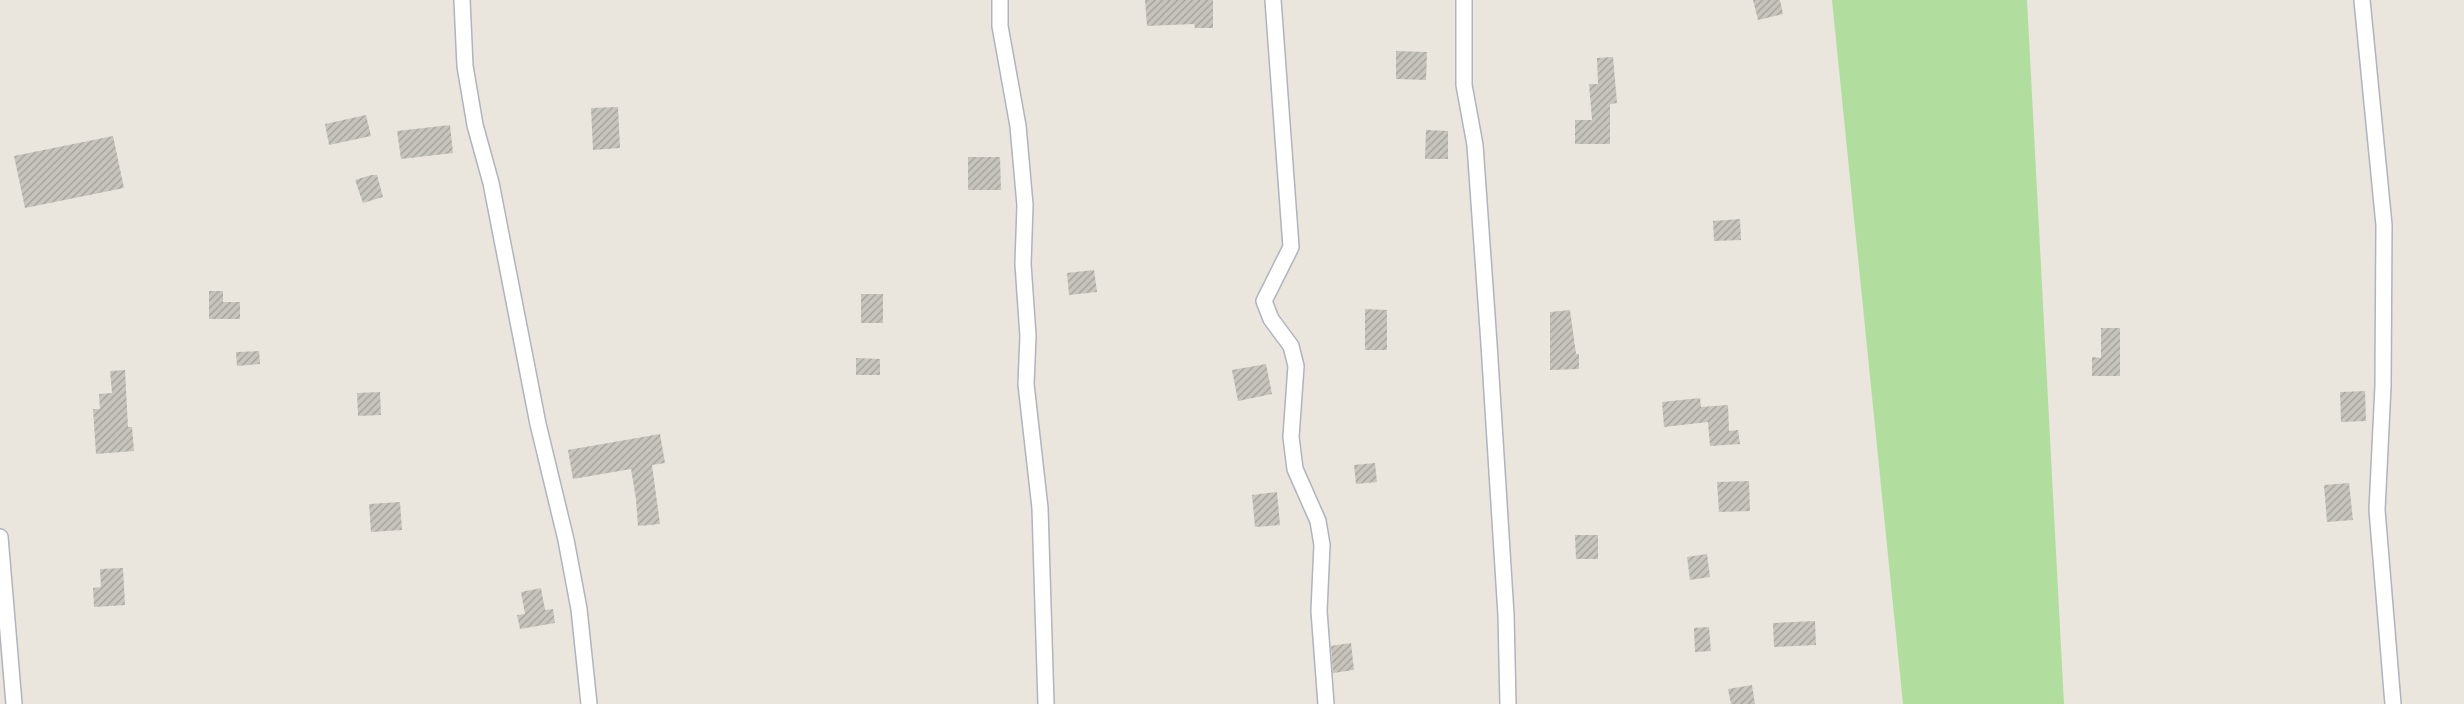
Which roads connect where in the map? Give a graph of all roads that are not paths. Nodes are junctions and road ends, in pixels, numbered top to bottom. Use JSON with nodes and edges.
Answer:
{"nodes":[{"id":1,"x":462,"y":0,"type":"edge"},
{"id":2,"x":1000,"y":0,"type":"edge"},
{"id":3,"x":1272,"y":0,"type":"edge"},
{"id":4,"x":1464,"y":0,"type":"edge"},
{"id":5,"x":2362,"y":0,"type":"edge"},
{"id":6,"x":0,"y":537,"type":"edge"},
{"id":7,"x":14,"y":704,"type":"edge"},
{"id":8,"x":589,"y":704,"type":"edge"},
{"id":9,"x":1046,"y":704,"type":"edge"},
{"id":10,"x":1326,"y":704,"type":"edge"},
{"id":11,"x":1508,"y":704,"type":"edge"},
{"id":12,"x":2393,"y":704,"type":"edge"}],
"edges":[{"from":1,"to":8,"type":"street"},
{"from":2,"to":9,"type":"street"},
{"from":3,"to":10,"type":"street"},
{"from":4,"to":11,"type":"street"},
{"from":5,"to":12,"type":"street"},
{"from":6,"to":7,"type":"street"}]}
